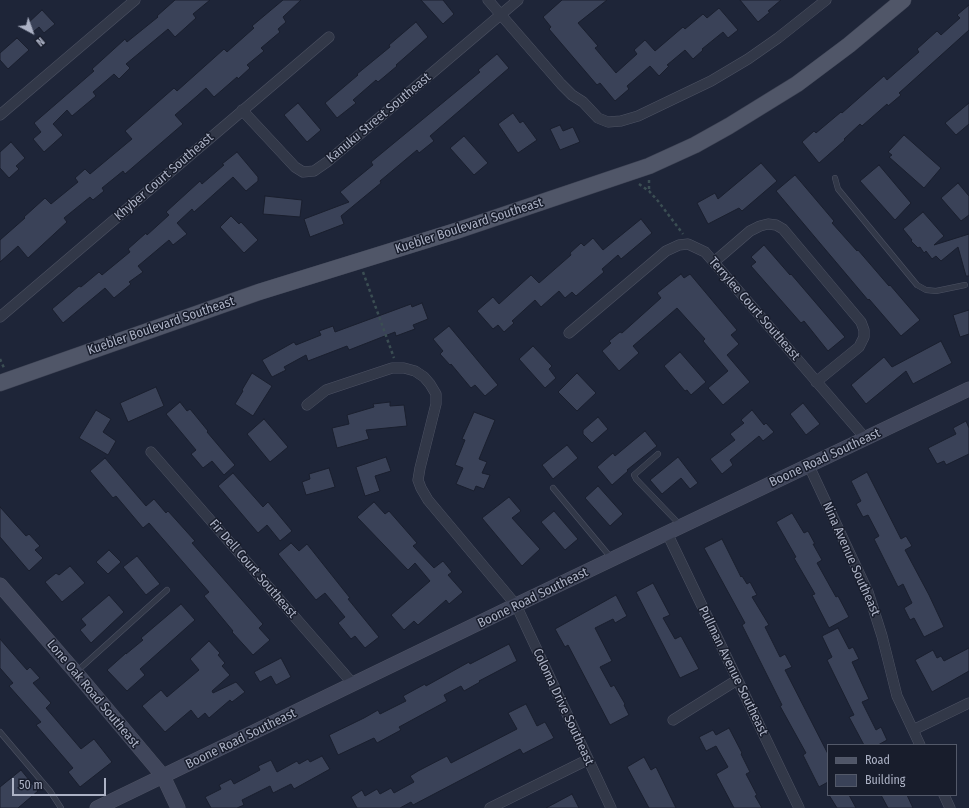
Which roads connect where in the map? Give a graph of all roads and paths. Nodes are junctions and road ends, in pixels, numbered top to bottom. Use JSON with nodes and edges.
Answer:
{"nodes":[{"id":1,"x":135,"y":0,"type":"edge"},
{"id":2,"x":488,"y":0,"type":"edge"},
{"id":3,"x":518,"y":0,"type":"edge"},
{"id":4,"x":826,"y":0,"type":"edge"},
{"id":5,"x":903,"y":0,"type":"edge"},
{"id":6,"x":501,"y":15,"type":"junction"},
{"id":7,"x":329,"y":37,"type":"dead end"},
{"id":8,"x":242,"y":110,"type":"junction"},
{"id":9,"x":0,"y":114,"type":"edge"},
{"id":10,"x":835,"y":178,"type":"dead end"},
{"id":11,"x":650,"y":191,"type":"dead end"},
{"id":12,"x":684,"y":244,"type":"junction"},
{"id":13,"x":359,"y":260,"type":"junction"},
{"id":14,"x":714,"y":262,"type":"junction"},
{"id":15,"x":965,"y":285,"type":"dead end"},
{"id":16,"x":0,"y":317,"type":"edge"},
{"id":17,"x":570,"y":333,"type":"dead end"},
{"id":18,"x":398,"y":368,"type":"junction"},
{"id":19,"x":816,"y":382,"type":"junction"},
{"id":20,"x":0,"y":383,"type":"edge"},
{"id":21,"x":969,"y":389,"type":"edge"},
{"id":22,"x":307,"y":405,"type":"dead end"},
{"id":23,"x":866,"y":439,"type":"junction"},
{"id":24,"x":151,"y":452,"type":"dead end"},
{"id":25,"x":658,"y":454,"type":"dead end"},
{"id":26,"x":808,"y":466,"type":"junction"},
{"id":27,"x":553,"y":488,"type":"dead end"},
{"id":28,"x":681,"y":526,"type":"junction"},
{"id":29,"x":667,"y":533,"type":"junction"},
{"id":30,"x":612,"y":560,"type":"junction"},
{"id":31,"x":0,"y":585,"type":"edge"},
{"id":32,"x":167,"y":590,"type":"dead end"},
{"id":33,"x":516,"y":606,"type":"junction"},
{"id":34,"x":76,"y":672,"type":"junction"},
{"id":35,"x":737,"y":680,"type":"junction"},
{"id":36,"x":354,"y":685,"type":"junction"},
{"id":37,"x":969,"y":703,"type":"edge"},
{"id":38,"x":673,"y":720,"type":"dead end"},
{"id":39,"x":913,"y":730,"type":"junction"},
{"id":40,"x":0,"y":732,"type":"edge"},
{"id":41,"x":920,"y":744,"type":"edge"},
{"id":42,"x":587,"y":760,"type":"junction"},
{"id":43,"x":162,"y":776,"type":"junction"},
{"id":44,"x":944,"y":796,"type":"edge"},
{"id":45,"x":61,"y":808,"type":"edge"},
{"id":46,"x":97,"y":808,"type":"edge"},
{"id":47,"x":178,"y":808,"type":"edge"},
{"id":48,"x":490,"y":808,"type":"edge"},
{"id":49,"x":611,"y":808,"type":"edge"},
{"id":50,"x":799,"y":808,"type":"edge"},
{"id":51,"x":950,"y":808,"type":"edge"}],
"edges":[{"from":1,"to":9,"type":"street"},
{"from":2,"to":6,"type":"street"},
{"from":3,"to":6,"type":"street","name":"Kanuku Street Southeast"},
{"from":4,"to":6,"type":"street"},
{"from":5,"to":13,"type":"main road","name":"Kuebler Boulevard Southeast"},
{"from":6,"to":8,"type":"street","name":"Kanuku Street Southeast"},
{"from":7,"to":8,"type":"street","name":"Khyber Court Southeast"},
{"from":8,"to":16,"type":"street","name":"Khyber Court Southeast"},
{"from":10,"to":15,"type":"lane"},
{"from":11,"to":12,"type":"path"},
{"from":12,"to":14,"type":"street","name":"Terrylee Court Southeast"},
{"from":12,"to":17,"type":"street"},
{"from":13,"to":18,"type":"path"},
{"from":13,"to":20,"type":"main road","name":"Kuebler Boulevard Southeast"},
{"from":14,"to":19,"type":"street","name":"Terrylee Court Southeast"},
{"from":14,"to":19,"type":"street"},
{"from":18,"to":22,"type":"street"},
{"from":18,"to":33,"type":"street","name":"Coloma Drive Southeast"},
{"from":19,"to":23,"type":"street","name":"Terrylee Court Southeast"},
{"from":21,"to":23,"type":"street","name":"Boone Road Southeast"},
{"from":23,"to":26,"type":"street","name":"Boone Road Southeast"},
{"from":24,"to":36,"type":"street","name":"Fir Dell Court Southeast"},
{"from":25,"to":28,"type":"lane"},
{"from":26,"to":28,"type":"street","name":"Boone Road Southeast"},
{"from":26,"to":39,"type":"street","name":"Nina Avenue Southeast"},
{"from":27,"to":30,"type":"lane"},
{"from":28,"to":29,"type":"street","name":"Boone Road Southeast"},
{"from":29,"to":30,"type":"street","name":"Boone Road Southeast"},
{"from":29,"to":35,"type":"street","name":"Pullman Avenue Southeast"},
{"from":30,"to":33,"type":"street","name":"Boone Road Southeast"},
{"from":31,"to":34,"type":"street","name":"Lone Oak Road Southeast"},
{"from":32,"to":34,"type":"lane"},
{"from":33,"to":36,"type":"street","name":"Boone Road Southeast"},
{"from":33,"to":42,"type":"street","name":"Coloma Drive Southeast"},
{"from":34,"to":43,"type":"street","name":"Lone Oak Road Southeast"},
{"from":35,"to":38,"type":"street"},
{"from":35,"to":50,"type":"street","name":"Pullman Avenue Southeast"},
{"from":36,"to":43,"type":"street","name":"Boone Road Southeast"},
{"from":37,"to":39,"type":"street"},
{"from":39,"to":41,"type":"street","name":"Nina Avenue Southeast"},
{"from":40,"to":45,"type":"lane"},
{"from":42,"to":48,"type":"street"},
{"from":42,"to":49,"type":"street","name":"Coloma Drive Southeast"},
{"from":43,"to":46,"type":"street","name":"Boone Road Southeast"},
{"from":43,"to":47,"type":"street","name":"Lone Oak Road Southeast"},
{"from":44,"to":51,"type":"street"}]}
